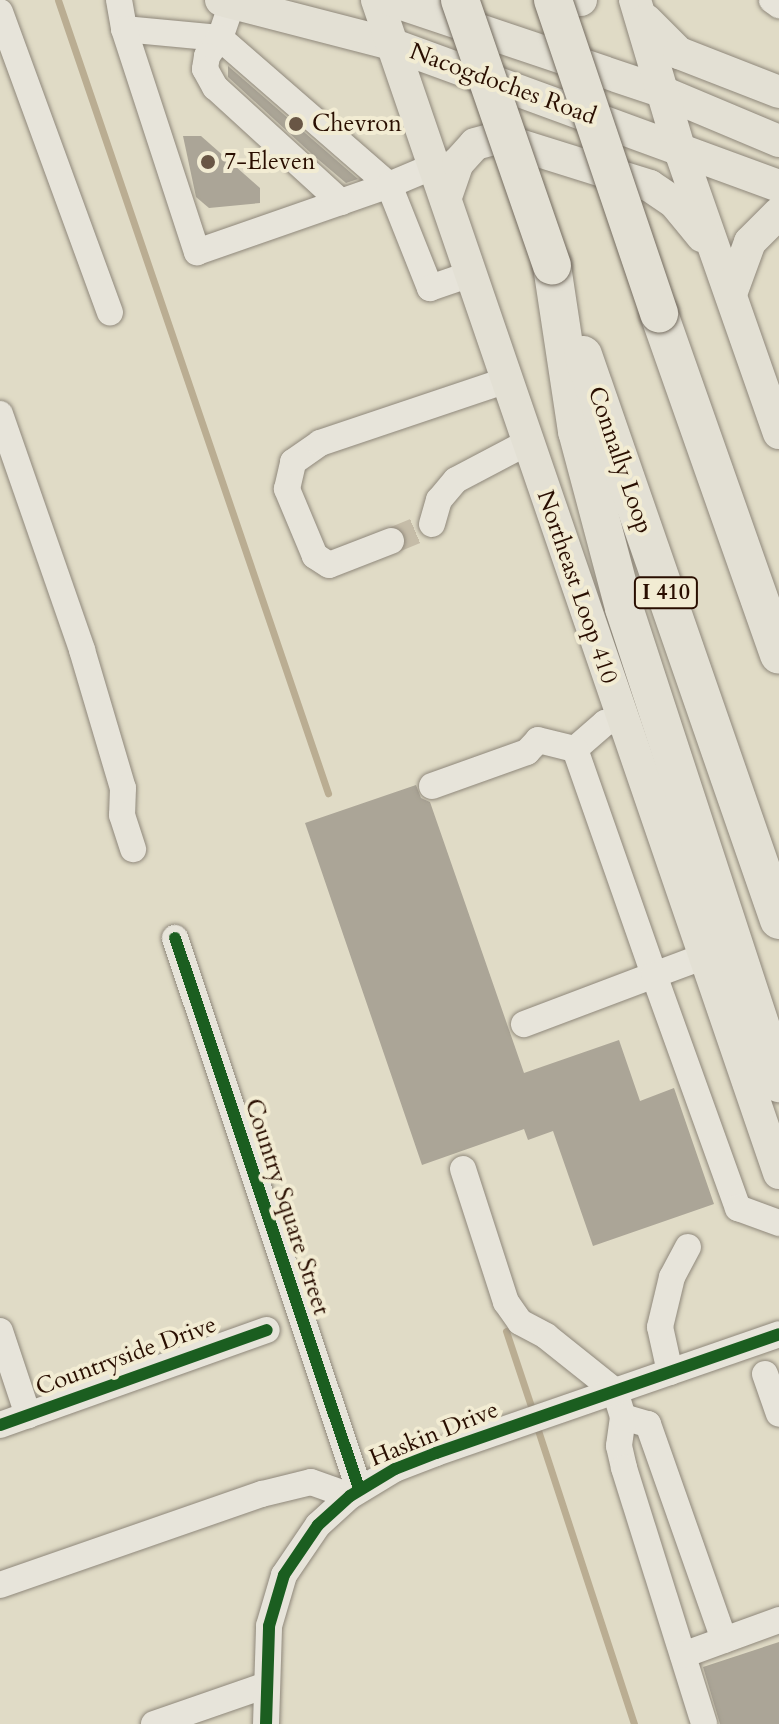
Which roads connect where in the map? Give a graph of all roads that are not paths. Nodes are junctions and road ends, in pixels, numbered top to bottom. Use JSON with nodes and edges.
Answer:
{"nodes":[{"id":1,"x":119,"y":0,"type":"edge"},
{"id":2,"x":377,"y":0,"type":"edge"},
{"id":3,"x":390,"y":0,"type":"edge"},
{"id":4,"x":460,"y":0,"type":"edge"},
{"id":5,"x":553,"y":0,"type":"edge"},
{"id":6,"x":571,"y":0,"type":"edge"},
{"id":7,"x":581,"y":0,"type":"edge"},
{"id":8,"x":772,"y":0,"type":"edge"},
{"id":9,"x":227,"y":1,"type":"edge"},
{"id":10,"x":779,"y":5,"type":"edge"},
{"id":11,"x":637,"y":6,"type":"edge"},
{"id":12,"x":0,"y":12,"type":"edge"},
{"id":13,"x":124,"y":29,"type":"junction"},
{"id":14,"x":220,"y":38,"type":"junction"},
{"id":15,"x":391,"y":44,"type":"junction"},
{"id":16,"x":660,"y":91,"type":"junction"},
{"id":17,"x":779,"y":92,"type":"edge"},
{"id":18,"x":779,"y":141,"type":"edge"},
{"id":19,"x":679,"y":148,"type":"junction"},
{"id":20,"x":606,"y":149,"type":"junction"},
{"id":21,"x":434,"y":166,"type":"junction"},
{"id":22,"x":389,"y":185,"type":"junction"},
{"id":23,"x":779,"y":186,"type":"edge"},
{"id":24,"x":446,"y":197,"type":"junction"},
{"id":25,"x":341,"y":202,"type":"junction"},
{"id":26,"x":779,"y":213,"type":"edge"},
{"id":27,"x":716,"y":255,"type":"junction"},
{"id":28,"x":552,"y":266,"type":"junction"},
{"id":29,"x":471,"y":274,"type":"junction"},
{"id":30,"x":731,"y":294,"type":"junction"},
{"id":31,"x":110,"y":313,"type":"dead end"},
{"id":32,"x":507,"y":380,"type":"junction"},
{"id":33,"x":772,"y":394,"type":"edge"},
{"id":34,"x":0,"y":414,"type":"edge"},
{"id":35,"x":779,"y":433,"type":"edge"},
{"id":36,"x":528,"y":442,"type":"junction"},
{"id":37,"x":432,"y":524,"type":"tunnel mouth"},
{"id":38,"x":391,"y":541,"type":"tunnel mouth"},
{"id":39,"x":779,"y":654,"type":"edge"},
{"id":40,"x":622,"y":717,"type":"junction"},
{"id":41,"x":575,"y":749,"type":"junction"},
{"id":42,"x":432,"y":786,"type":"dead end"},
{"id":43,"x":133,"y":849,"type":"dead end"},
{"id":44,"x":779,"y":920,"type":"edge"},
{"id":45,"x":175,"y":938,"type":"dead end"},
{"id":46,"x":705,"y":956,"type":"junction"},
{"id":47,"x":654,"y":975,"type":"junction"},
{"id":48,"x":524,"y":1024,"type":"dead end"},
{"id":49,"x":779,"y":1083,"type":"edge"},
{"id":50,"x":463,"y":1169,"type":"dead end"},
{"id":51,"x":779,"y":1173,"type":"edge"},
{"id":52,"x":779,"y":1223,"type":"edge"},
{"id":53,"x":688,"y":1247,"type":"dead end"},
{"id":54,"x":267,"y":1330,"type":"dead end"},
{"id":55,"x":0,"y":1331,"type":"edge"},
{"id":56,"x":779,"y":1334,"type":"edge"},
{"id":57,"x":670,"y":1372,"type":"junction"},
{"id":58,"x":765,"y":1374,"type":"dead end"},
{"id":59,"x":615,"y":1391,"type":"junction"},
{"id":60,"x":779,"y":1414,"type":"edge"},
{"id":61,"x":28,"y":1415,"type":"junction"},
{"id":62,"x":623,"y":1417,"type":"junction"},
{"id":63,"x":0,"y":1425,"type":"edge"},
{"id":64,"x":354,"y":1493,"type":"junction"},
{"id":65,"x":0,"y":1585,"type":"edge"},
{"id":66,"x":779,"y":1620,"type":"edge"},
{"id":67,"x":724,"y":1640,"type":"junction"},
{"id":68,"x":683,"y":1655,"type":"junction"},
{"id":69,"x":264,"y":1686,"type":"junction"},
{"id":70,"x":154,"y":1724,"type":"edge"},
{"id":71,"x":266,"y":1724,"type":"edge"},
{"id":72,"x":704,"y":1724,"type":"edge"}],
"edges":[{"from":1,"to":13,"type":"street"},
{"from":2,"to":15,"type":"main road","name":"Northeast Loop 410"},
{"from":3,"to":16,"type":"main road","name":"Nacogdoches Road"},
{"from":4,"to":28,"type":"highway","name":"Connally Loop","number":"I 410","bridge":true},
{"from":5,"to":20,"type":"highway","bridge":true},
{"from":6,"to":7,"type":"main road"},
{"from":6,"to":20,"type":"highway","bridge":true},
{"from":8,"to":10,"type":"street"},
{"from":9,"to":14,"type":"street"},
{"from":9,"to":15,"type":"main road","name":"Nacogdoches Road"},
{"from":11,"to":16,"type":"main road"},
{"from":11,"to":17,"type":"main road"},
{"from":12,"to":31,"type":"street"},
{"from":13,"to":14,"type":"street"},
{"from":13,"to":25,"type":"street"},
{"from":14,"to":22,"type":"street"},
{"from":14,"to":25,"type":"street"},
{"from":15,"to":19,"type":"main road","name":"Nacogdoches Road"},
{"from":15,"to":21,"type":"main road","name":"Northeast Loop 410"},
{"from":16,"to":18,"type":"main road","name":"Nacogdoches Road"},
{"from":16,"to":19,"type":"main road"},
{"from":19,"to":23,"type":"main road","name":"Nacogdoches Road"},
{"from":19,"to":27,"type":"main road"},
{"from":20,"to":39,"type":"highway","bridge":true},
{"from":21,"to":22,"type":"street"},
{"from":21,"to":24,"type":"main road","name":"Northeast Loop 410"},
{"from":22,"to":25,"type":"street"},
{"from":22,"to":29,"type":"street"},
{"from":24,"to":27,"type":"main road"},
{"from":24,"to":29,"type":"main road","name":"Northeast Loop 410"},
{"from":26,"to":30,"type":"main road"},
{"from":27,"to":30,"type":"main road"},
{"from":28,"to":44,"type":"highway","name":"Connally Loop","number":"I 410"},
{"from":28,"to":49,"type":"highway"},
{"from":29,"to":32,"type":"main road","name":"Northeast Loop 410"},
{"from":30,"to":33,"type":"main road"},
{"from":32,"to":36,"type":"main road","name":"Northeast Loop 410"},
{"from":32,"to":38,"type":"street"},
{"from":33,"to":35,"type":"main road"},
{"from":34,"to":43,"type":"street"},
{"from":36,"to":37,"type":"street"},
{"from":36,"to":40,"type":"main road","name":"Northeast Loop 410"},
{"from":40,"to":41,"type":"street"},
{"from":40,"to":46,"type":"main road","name":"Northeast Loop 410"},
{"from":41,"to":42,"type":"street"},
{"from":41,"to":47,"type":"street"},
{"from":45,"to":64,"type":"street","name":"Country Square Street"},
{"from":46,"to":47,"type":"street"},
{"from":46,"to":51,"type":"main road","name":"Northeast Loop 410"},
{"from":47,"to":48,"type":"street"},
{"from":47,"to":52,"type":"street"},
{"from":50,"to":59,"type":"street"},
{"from":53,"to":57,"type":"street"},
{"from":54,"to":61,"type":"street","name":"Countryside Drive"},
{"from":55,"to":61,"type":"street"},
{"from":56,"to":57,"type":"street","name":"Haskin Drive"},
{"from":57,"to":59,"type":"street","name":"Haskin Drive"},
{"from":58,"to":60,"type":"street"},
{"from":59,"to":62,"type":"street"},
{"from":59,"to":64,"type":"street","name":"Haskin Drive"},
{"from":61,"to":63,"type":"street","name":"Countryside Drive"},
{"from":62,"to":67,"type":"street"},
{"from":62,"to":68,"type":"street"},
{"from":64,"to":65,"type":"street"},
{"from":64,"to":69,"type":"street","name":"Haskin Drive"},
{"from":66,"to":67,"type":"street"},
{"from":67,"to":68,"type":"street"},
{"from":68,"to":72,"type":"street"},
{"from":69,"to":70,"type":"street"},
{"from":69,"to":71,"type":"street","name":"Haskin Drive"}]}
